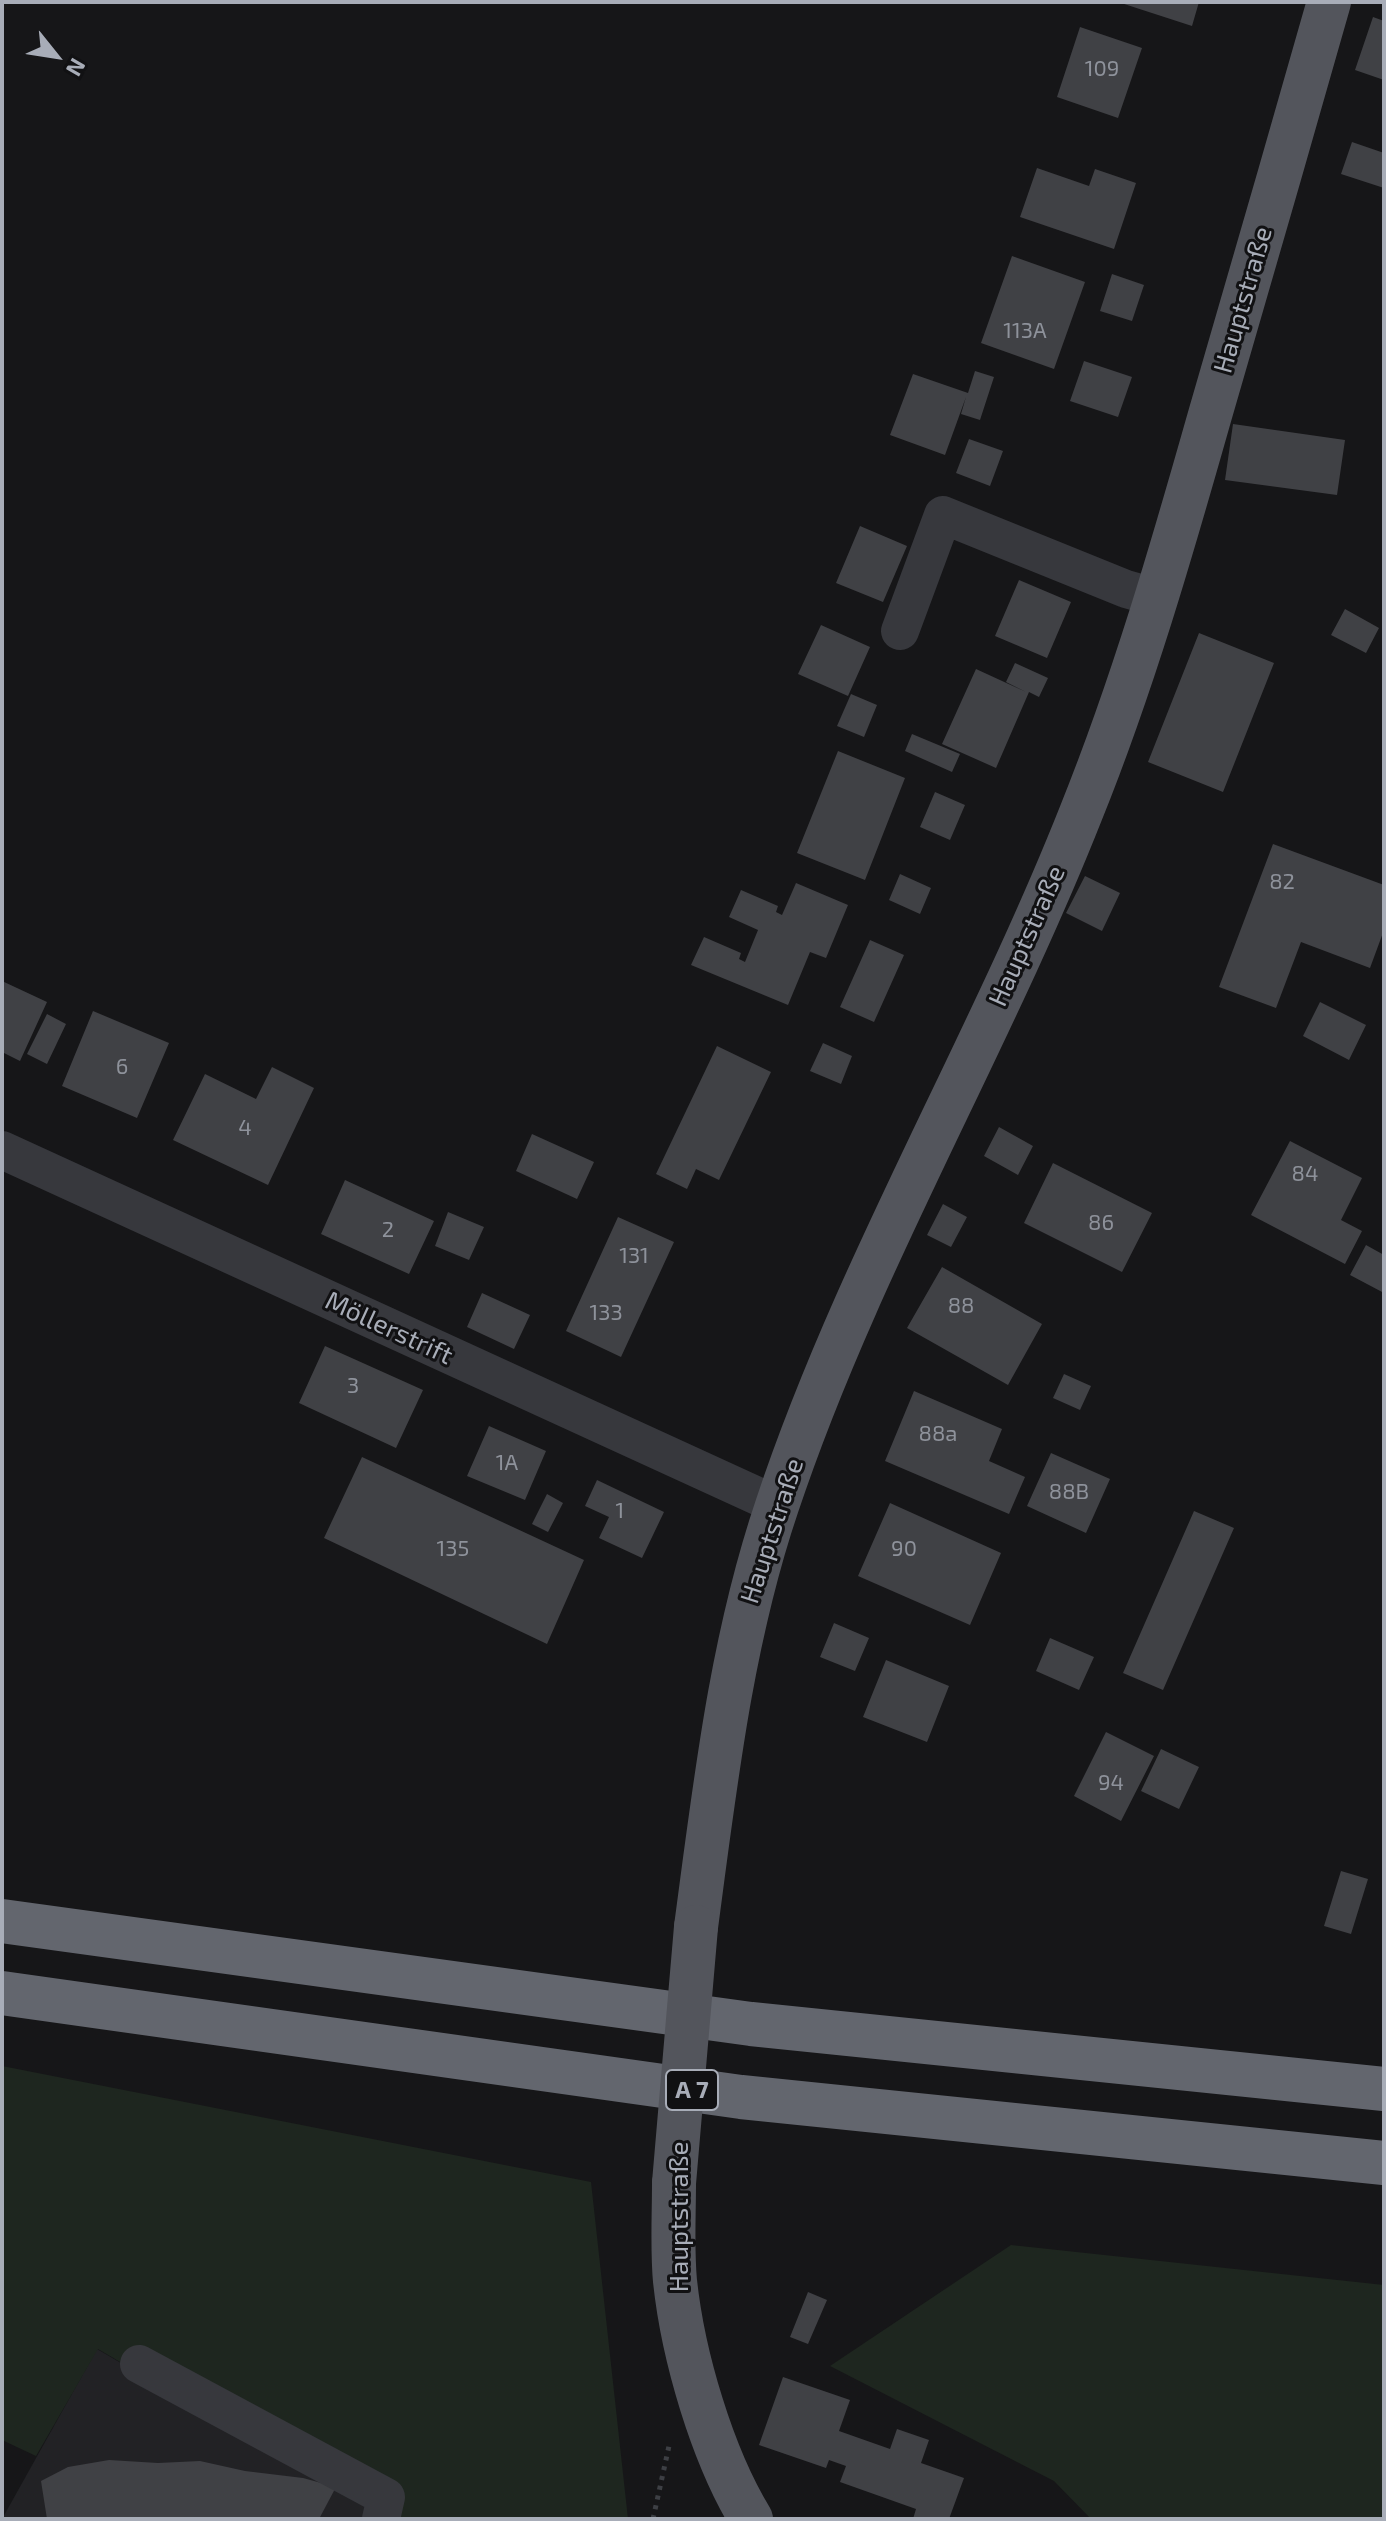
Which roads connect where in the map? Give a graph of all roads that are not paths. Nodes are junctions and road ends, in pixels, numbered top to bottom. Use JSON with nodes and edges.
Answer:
{"nodes":[{"id":1,"x":1329,"y":2,"type":"edge"},
{"id":2,"x":1158,"y":598,"type":"junction"},
{"id":3,"x":900,"y":631,"type":"dead end"},
{"id":4,"x":2,"y":1150,"type":"edge"},
{"id":5,"x":777,"y":1505,"type":"junction"},
{"id":6,"x":2,"y":1921,"type":"edge"},
{"id":7,"x":2,"y":1993,"type":"edge"},
{"id":8,"x":1384,"y":2089,"type":"edge"},
{"id":9,"x":1384,"y":2163,"type":"edge"},
{"id":10,"x":139,"y":2364,"type":"dead end"},
{"id":11,"x":381,"y":2519,"type":"edge"},
{"id":12,"x":751,"y":2519,"type":"edge"}],
"edges":[{"from":1,"to":2,"type":"main road","name":"Hauptstraße"},
{"from":2,"to":3,"type":"street"},
{"from":2,"to":5,"type":"main road","name":"Hauptstraße"},
{"from":4,"to":5,"type":"street","name":"Möllerstrift"},
{"from":5,"to":12,"type":"main road","name":"Hauptstraße","bridge":true},
{"from":6,"to":8,"type":"highway"},
{"from":7,"to":9,"type":"highway","number":"A 7"},
{"from":10,"to":11,"type":"street"}]}
